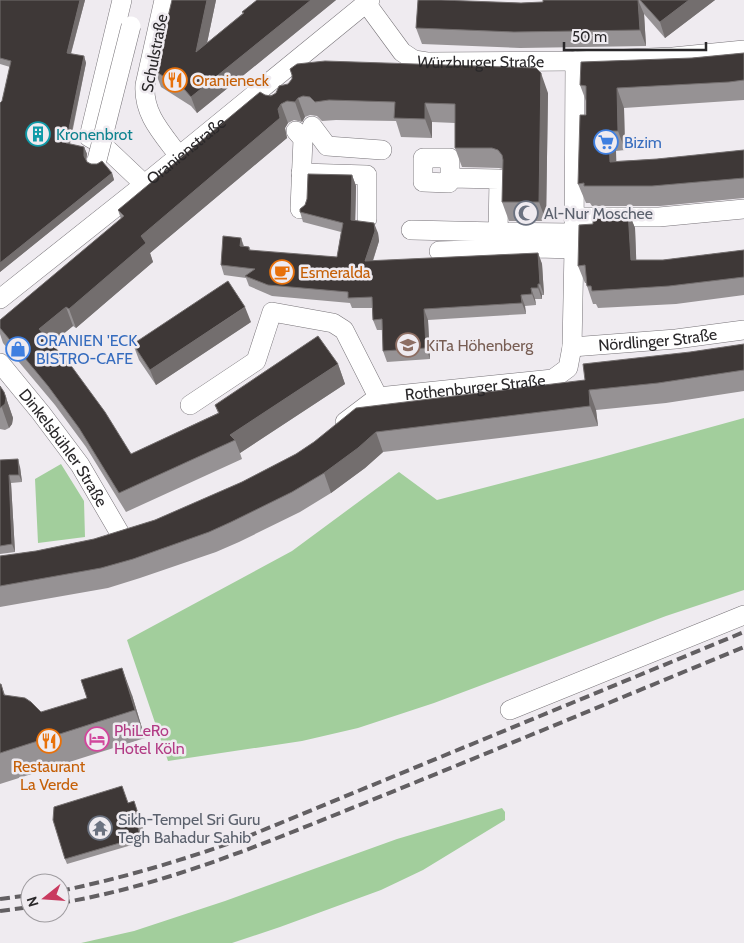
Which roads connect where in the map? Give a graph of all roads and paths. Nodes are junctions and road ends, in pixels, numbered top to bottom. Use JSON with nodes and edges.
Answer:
{"nodes":[{"id":1,"x":164,"y":0,"type":"edge"},
{"id":2,"x":368,"y":1,"type":"edge"},
{"id":3,"x":122,"y":2,"type":"edge"},
{"id":4,"x":744,"y":50,"type":"edge"},
{"id":5,"x":575,"y":61,"type":"junction"},
{"id":6,"x":100,"y":150,"type":"junction"},
{"id":7,"x":382,"y":150,"type":"dead end"},
{"id":8,"x":178,"y":156,"type":"junction"},
{"id":9,"x":301,"y":173,"type":"junction"},
{"id":10,"x":450,"y":178,"type":"dead end"},
{"id":11,"x":144,"y":184,"type":"junction"},
{"id":12,"x":300,"y":209,"type":"edge"},
{"id":13,"x":744,"y":209,"type":"edge"},
{"id":14,"x":367,"y":219,"type":"dead end"},
{"id":15,"x":411,"y":230,"type":"dead end"},
{"id":16,"x":498,"y":232,"type":"junction"},
{"id":17,"x":574,"y":233,"type":"junction"},
{"id":18,"x":439,"y":252,"type":"dead end"},
{"id":19,"x":0,"y":299,"type":"edge"},
{"id":20,"x":744,"y":330,"type":"edge"},
{"id":21,"x":572,"y":347,"type":"junction"},
{"id":22,"x":0,"y":363,"type":"edge"},
{"id":23,"x":378,"y":397,"type":"junction"},
{"id":24,"x":190,"y":406,"type":"dead end"},
{"id":25,"x":334,"y":431,"type":"edge"},
{"id":26,"x":122,"y":537,"type":"edge"},
{"id":27,"x":744,"y":615,"type":"edge"},
{"id":28,"x":510,"y":710,"type":"dead end"}],
"edges":[{"from":1,"to":8,"type":"street","name":"Schulstraße"},
{"from":2,"to":5,"type":"street","name":"Würzburger Straße"},
{"from":2,"to":8,"type":"street","name":"Oranienstraße"},
{"from":3,"to":6,"type":"street","bridge":true},
{"from":3,"to":6,"type":"street"},
{"from":4,"to":5,"type":"street","name":"Würzburger Straße"},
{"from":5,"to":17,"type":"street"},
{"from":6,"to":11,"type":"street"},
{"from":7,"to":9,"type":"street"},
{"from":8,"to":11,"type":"street","name":"Oranienstraße"},
{"from":9,"to":12,"type":"street"},
{"from":9,"to":14,"type":"street"},
{"from":10,"to":16,"type":"street"},
{"from":11,"to":19,"type":"street","name":"Oranienstraße"},
{"from":13,"to":17,"type":"street"},
{"from":15,"to":16,"type":"street"},
{"from":16,"to":17,"type":"street"},
{"from":17,"to":18,"type":"street"},
{"from":17,"to":21,"type":"street"},
{"from":20,"to":21,"type":"street","name":"Nördlinger Straße"},
{"from":21,"to":23,"type":"street","name":"Rothenburger Straße"},
{"from":22,"to":26,"type":"street","name":"Dinkelsbühler Straße"},
{"from":23,"to":24,"type":"street"},
{"from":23,"to":25,"type":"street"},
{"from":27,"to":28,"type":"street"}]}
